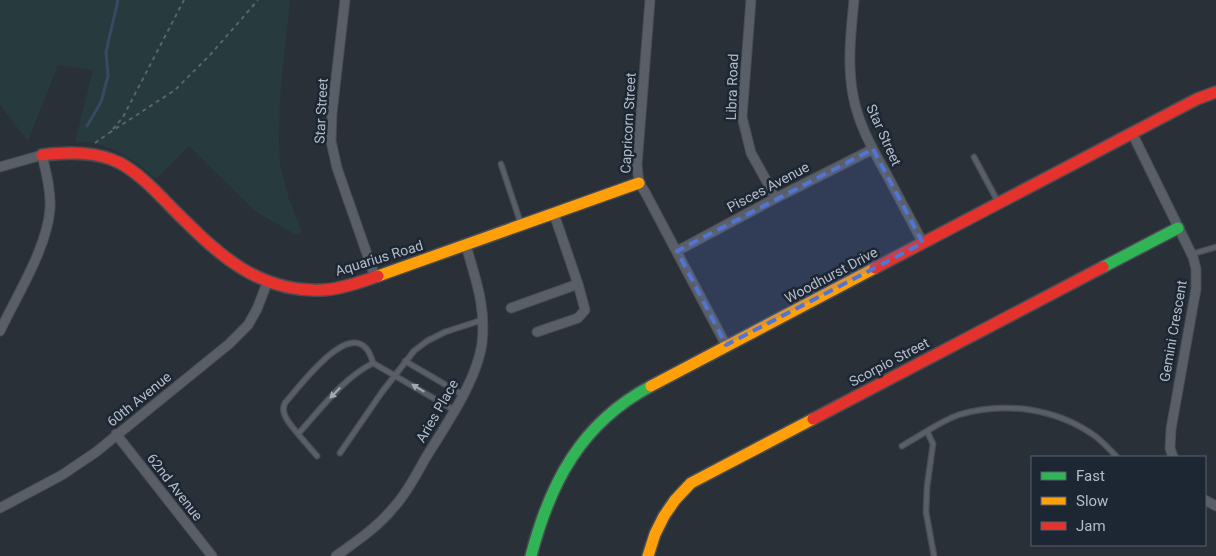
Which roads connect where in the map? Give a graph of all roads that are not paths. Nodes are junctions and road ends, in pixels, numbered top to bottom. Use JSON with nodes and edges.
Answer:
{"nodes":[{"id":1,"x":345,"y":0,"type":"edge"},
{"id":2,"x":650,"y":0,"type":"edge"},
{"id":3,"x":751,"y":0,"type":"edge"},
{"id":4,"x":854,"y":0,"type":"edge"},
{"id":5,"x":1216,"y":92,"type":"edge"},
{"id":6,"x":1132,"y":133,"type":"junction"},
{"id":7,"x":873,"y":149,"type":"junction"},
{"id":8,"x":42,"y":155,"type":"junction"},
{"id":9,"x":974,"y":157,"type":"dead end"},
{"id":10,"x":501,"y":164,"type":"dead end"},
{"id":11,"x":0,"y":167,"type":"edge"},
{"id":12,"x":639,"y":183,"type":"junction"},
{"id":13,"x":776,"y":198,"type":"junction"},
{"id":14,"x":998,"y":203,"type":"junction"},
{"id":15,"x":554,"y":214,"type":"junction"},
{"id":16,"x":522,"y":226,"type":"junction"},
{"id":17,"x":1178,"y":228,"type":"junction"},
{"id":18,"x":923,"y":242,"type":"junction"},
{"id":19,"x":466,"y":246,"type":"junction"},
{"id":20,"x":1216,"y":247,"type":"edge"},
{"id":21,"x":677,"y":251,"type":"junction"},
{"id":22,"x":1192,"y":254,"type":"junction"},
{"id":23,"x":376,"y":277,"type":"junction"},
{"id":24,"x":267,"y":283,"type":"junction"},
{"id":25,"x":578,"y":284,"type":"junction"},
{"id":26,"x":511,"y":308,"type":"dead end"},
{"id":27,"x":483,"y":320,"type":"junction"},
{"id":28,"x":0,"y":330,"type":"edge"},
{"id":29,"x":537,"y":332,"type":"dead end"},
{"id":30,"x":726,"y":345,"type":"junction"},
{"id":31,"x":405,"y":361,"type":"junction"},
{"id":32,"x":373,"y":363,"type":"junction"},
{"id":33,"x":395,"y":375,"type":"junction"},
{"id":34,"x":462,"y":395,"type":"junction"},
{"id":35,"x":454,"y":410,"type":"junction"},
{"id":36,"x":927,"y":430,"type":"junction"},
{"id":37,"x":116,"y":434,"type":"junction"},
{"id":38,"x":298,"y":434,"type":"junction"},
{"id":39,"x":902,"y":446,"type":"dead end"},
{"id":40,"x":340,"y":453,"type":"dead end"},
{"id":41,"x":316,"y":456,"type":"dead end"},
{"id":42,"x":1116,"y":456,"type":"edge"},
{"id":43,"x":1173,"y":456,"type":"edge"},
{"id":44,"x":0,"y":508,"type":"edge"},
{"id":45,"x":212,"y":556,"type":"edge"},
{"id":46,"x":336,"y":556,"type":"edge"},
{"id":47,"x":533,"y":556,"type":"edge"},
{"id":48,"x":648,"y":556,"type":"edge"},
{"id":49,"x":934,"y":556,"type":"edge"}],
"edges":[{"from":1,"to":23,"type":"street","name":"Star Street"},
{"from":2,"to":12,"type":"street","name":"Capricorn Street"},
{"from":3,"to":13,"type":"street","name":"Libra Road"},
{"from":4,"to":7,"type":"street","name":"Star Street"},
{"from":5,"to":6,"type":"street","name":"Woodhurst Drive"},
{"from":6,"to":14,"type":"street","name":"Woodhurst Drive"},
{"from":6,"to":17,"type":"street","name":"Gemini Crescent"},
{"from":7,"to":13,"type":"street","name":"Pisces Avenue"},
{"from":7,"to":18,"type":"street","name":"Star Street"},
{"from":8,"to":11,"type":"street"},
{"from":8,"to":24,"type":"street","name":"Aquarius Road"},
{"from":8,"to":28,"type":"street"},
{"from":9,"to":14,"type":"lane"},
{"from":10,"to":16,"type":"lane"},
{"from":12,"to":15,"type":"street","name":"Aquarius Road"},
{"from":12,"to":21,"type":"street","name":"Capricorn Street"},
{"from":13,"to":21,"type":"street","name":"Pisces Avenue"},
{"from":14,"to":18,"type":"street","name":"Woodhurst Drive"},
{"from":15,"to":16,"type":"street","name":"Aquarius Road"},
{"from":15,"to":25,"type":"street"},
{"from":16,"to":19,"type":"street","name":"Aquarius Road"},
{"from":17,"to":22,"type":"street","name":"Gemini Crescent"},
{"from":17,"to":48,"type":"street","name":"Scorpio Street"},
{"from":18,"to":30,"type":"street","name":"Woodhurst Drive"},
{"from":19,"to":23,"type":"street","name":"Aquarius Road"},
{"from":19,"to":27,"type":"street","name":"Aries Place"},
{"from":20,"to":22,"type":"lane"},
{"from":21,"to":30,"type":"street","name":"Capricorn Street"},
{"from":22,"to":43,"type":"street","name":"Gemini Crescent"},
{"from":23,"to":24,"type":"street","name":"Aquarius Road"},
{"from":24,"to":37,"type":"street","name":"60th Avenue"},
{"from":25,"to":26,"type":"street"},
{"from":25,"to":29,"type":"street"},
{"from":27,"to":31,"type":"lane"},
{"from":27,"to":34,"type":"street","name":"Aries Place"},
{"from":30,"to":47,"type":"street","name":"Woodhurst Drive"},
{"from":31,"to":33,"type":"lane"},
{"from":31,"to":34,"type":"lane"},
{"from":32,"to":33,"type":"lane"},
{"from":32,"to":38,"type":"lane","one_way":true},
{"from":32,"to":38,"type":"lane"},
{"from":35,"to":33,"type":"lane","one_way":true},
{"from":33,"to":40,"type":"lane"},
{"from":34,"to":35,"type":"street","name":"Aries Place"},
{"from":35,"to":46,"type":"street","name":"Aries Place"},
{"from":36,"to":39,"type":"lane"},
{"from":36,"to":42,"type":"lane"},
{"from":36,"to":49,"type":"lane"},
{"from":37,"to":44,"type":"street","name":"60th Avenue"},
{"from":37,"to":45,"type":"street","name":"62nd Avenue"},
{"from":38,"to":41,"type":"lane"}]}
